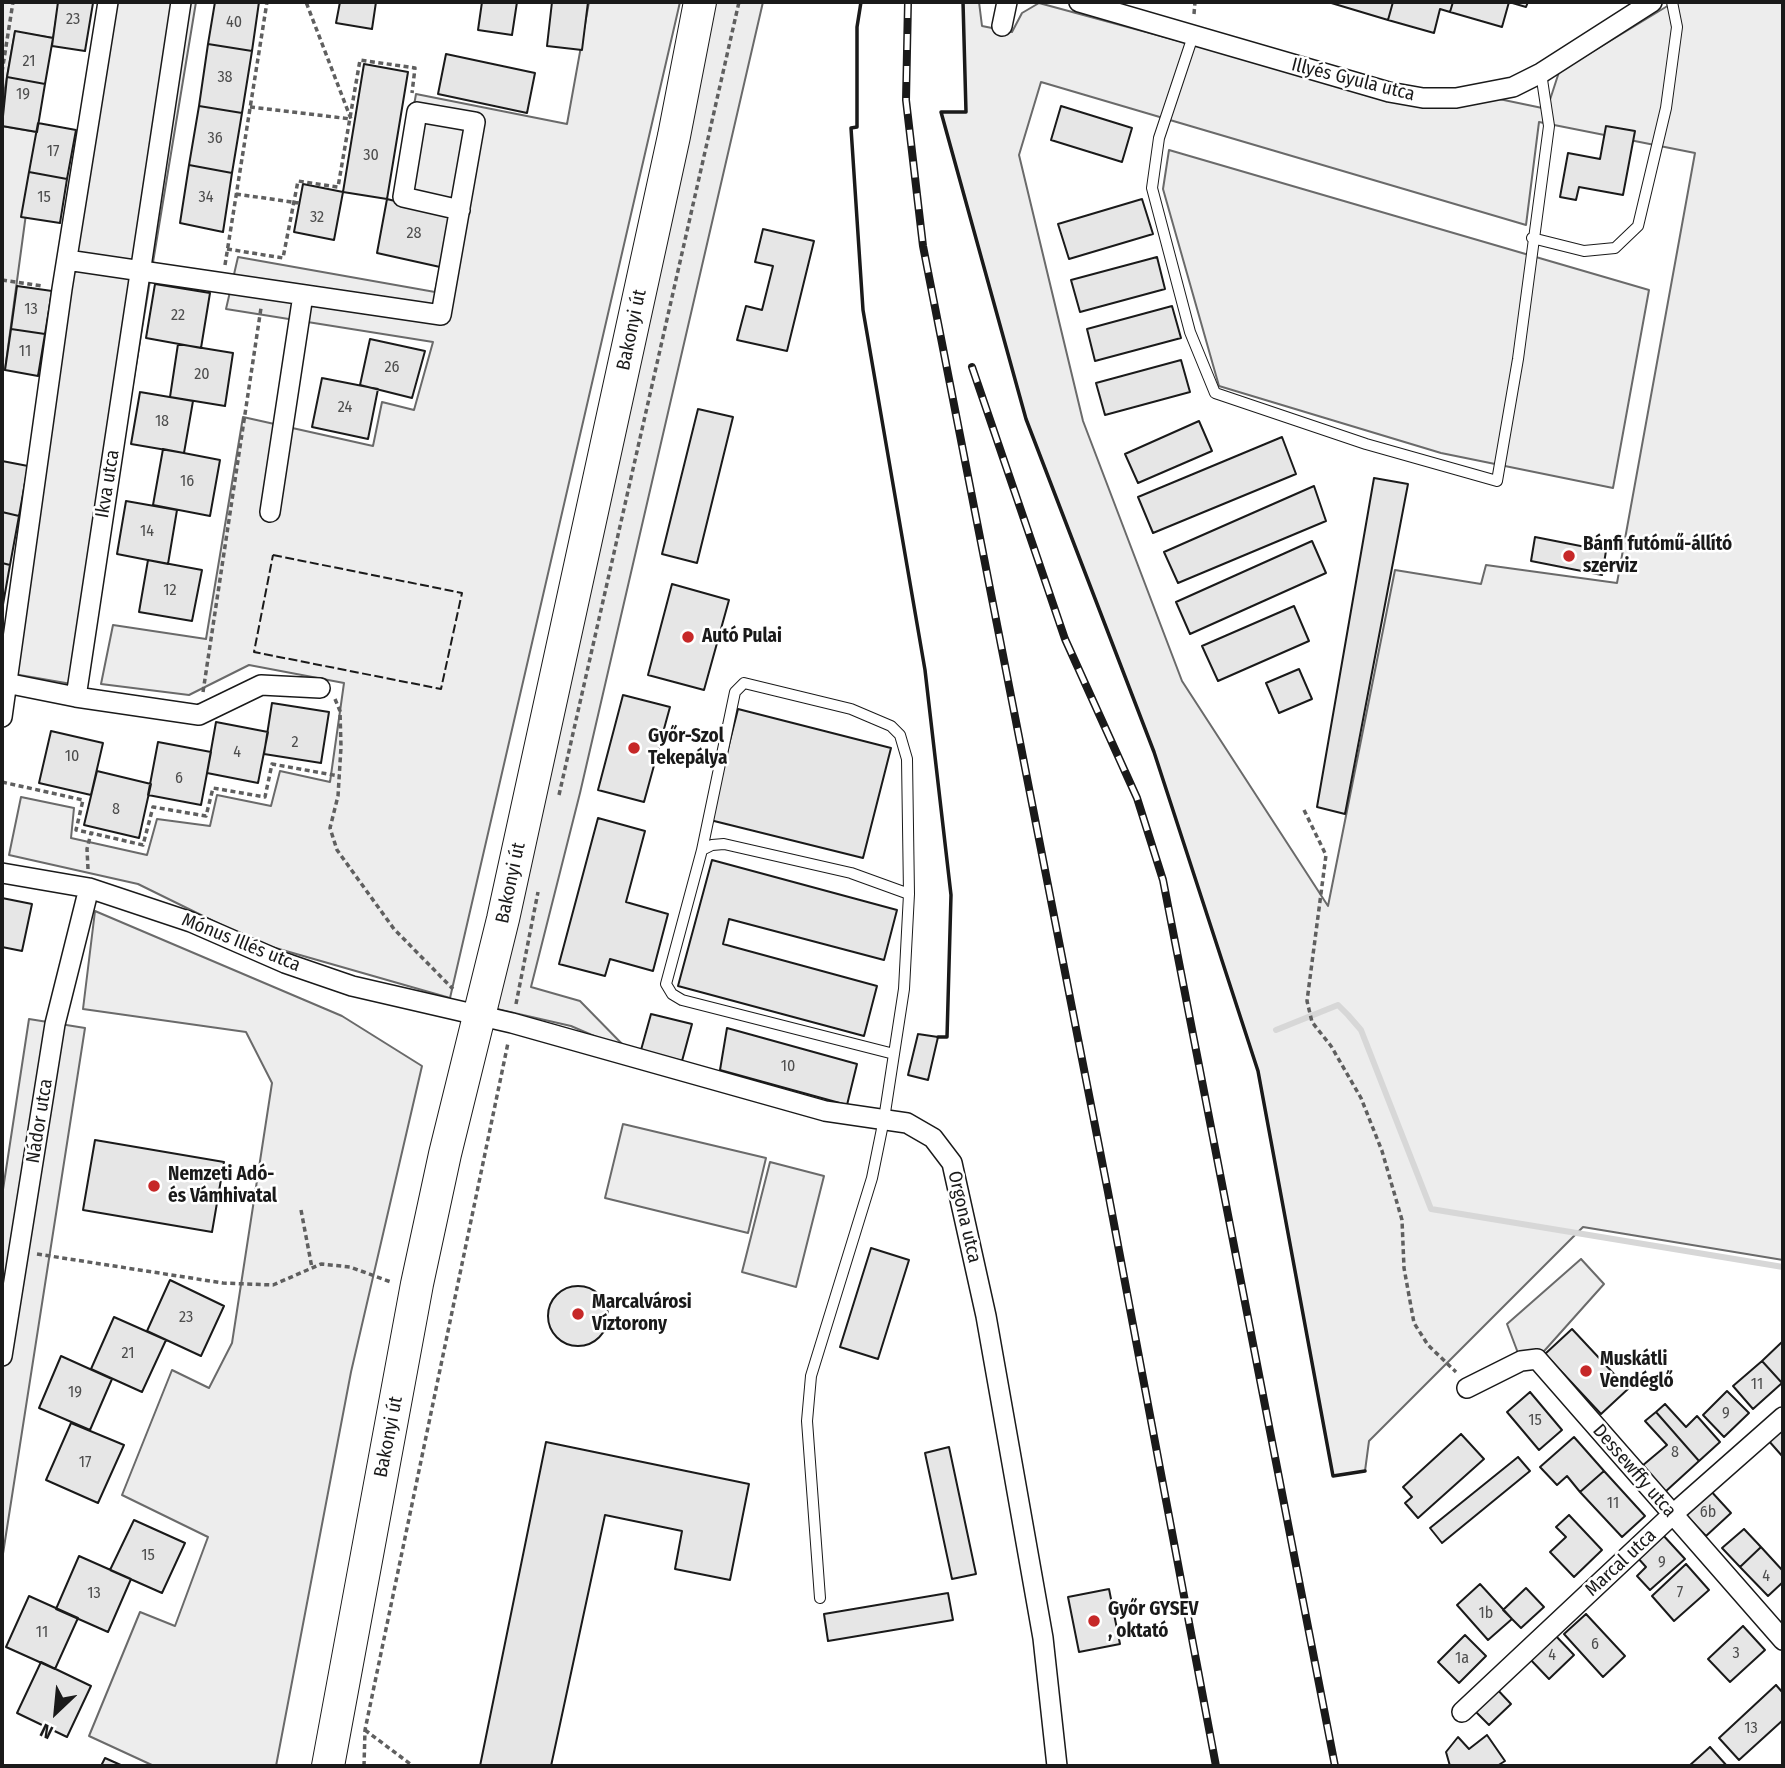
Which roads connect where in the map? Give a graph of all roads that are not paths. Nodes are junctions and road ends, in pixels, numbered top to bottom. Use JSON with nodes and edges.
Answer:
{"nodes":[{"id":1,"x":108,"y":2,"type":"edge"},
{"id":2,"x":181,"y":2,"type":"edge"},
{"id":3,"x":700,"y":2,"type":"edge"},
{"id":4,"x":1007,"y":2,"type":"edge"},
{"id":5,"x":1079,"y":2,"type":"edge"},
{"id":6,"x":1652,"y":2,"type":"edge"},
{"id":7,"x":1672,"y":2,"type":"edge"},
{"id":8,"x":1002,"y":26,"type":"dead end"},
{"id":9,"x":1193,"y":36,"type":"junction"},
{"id":10,"x":1541,"y":73,"type":"junction"},
{"id":11,"x":460,"y":209,"type":"junction"},
{"id":12,"x":1532,"y":238,"type":"junction"},
{"id":13,"x":67,"y":260,"type":"junction"},
{"id":14,"x":141,"y":272,"type":"junction"},
{"id":15,"x":303,"y":295,"type":"junction"},
{"id":16,"x":271,"y":512,"type":"dead end"},
{"id":17,"x":6,"y":683,"type":"junction"},
{"id":18,"x":320,"y":688,"type":"road end"},
{"id":19,"x":76,"y":697,"type":"junction"},
{"id":20,"x":2,"y":717,"type":"edge"},
{"id":21,"x":702,"y":850,"type":"junction"},
{"id":22,"x":2,"y":873,"type":"edge"},
{"id":23,"x":89,"y":888,"type":"junction"},
{"id":24,"x":909,"y":894,"type":"junction"},
{"id":25,"x":480,"y":1016,"type":"junction"},
{"id":26,"x":894,"y":1054,"type":"junction"},
{"id":27,"x":884,"y":1119,"type":"junction"},
{"id":28,"x":2,"y":1356,"type":"edge"},
{"id":29,"x":1467,"y":1388,"type":"road end"},
{"id":30,"x":1783,"y":1417,"type":"edge"},
{"id":31,"x":1672,"y":1515,"type":"junction"},
{"id":32,"x":820,"y":1598,"type":"dead end"},
{"id":33,"x":1783,"y":1640,"type":"edge"},
{"id":34,"x":1462,"y":1712,"type":"dead end"},
{"id":35,"x":328,"y":1766,"type":"edge"},
{"id":36,"x":1057,"y":1766,"type":"edge"}],
"edges":[{"from":1,"to":13,"type":"street"},
{"from":2,"to":14,"type":"street","name":"Ikva utca"},
{"from":3,"to":25,"type":"main road","name":"Bakonyi út"},
{"from":4,"to":8,"type":"street"},
{"from":5,"to":9,"type":"street","name":"Illyés Gyula utca"},
{"from":6,"to":10,"type":"street","name":"Illyés Gyula utca"},
{"from":7,"to":12,"type":"lane"},
{"from":9,"to":10,"type":"street","name":"Illyés Gyula utca"},
{"from":9,"to":12,"type":"lane"},
{"from":10,"to":12,"type":"lane"},
{"from":11,"to":11,"type":"street"},
{"from":11,"to":15,"type":"street"},
{"from":13,"to":14,"type":"street"},
{"from":13,"to":17,"type":"street"},
{"from":14,"to":15,"type":"street"},
{"from":14,"to":19,"type":"street","name":"Ikva utca"},
{"from":15,"to":16,"type":"street"},
{"from":17,"to":19,"type":"street"},
{"from":17,"to":20,"type":"street"},
{"from":18,"to":19,"type":"street"},
{"from":21,"to":24,"type":"lane"},
{"from":21,"to":24,"type":"lane"},
{"from":21,"to":26,"type":"lane"},
{"from":22,"to":23,"type":"street","name":"Mónus Illés utca"},
{"from":23,"to":25,"type":"street","name":"Mónus Illés utca"},
{"from":23,"to":28,"type":"street","name":"Nádor utca"},
{"from":24,"to":26,"type":"lane"},
{"from":25,"to":27,"type":"street","name":"Orgona utca"},
{"from":25,"to":35,"type":"main road","name":"Bakonyi út"},
{"from":26,"to":27,"type":"lane"},
{"from":27,"to":32,"type":"lane"},
{"from":27,"to":36,"type":"street","name":"Orgona utca"},
{"from":29,"to":31,"type":"street","name":"Dessewffy utca"},
{"from":30,"to":31,"type":"street","name":"Marcal utca"},
{"from":31,"to":33,"type":"street","name":"Dessewffy utca"},
{"from":31,"to":34,"type":"street","name":"Marcal utca"}]}
